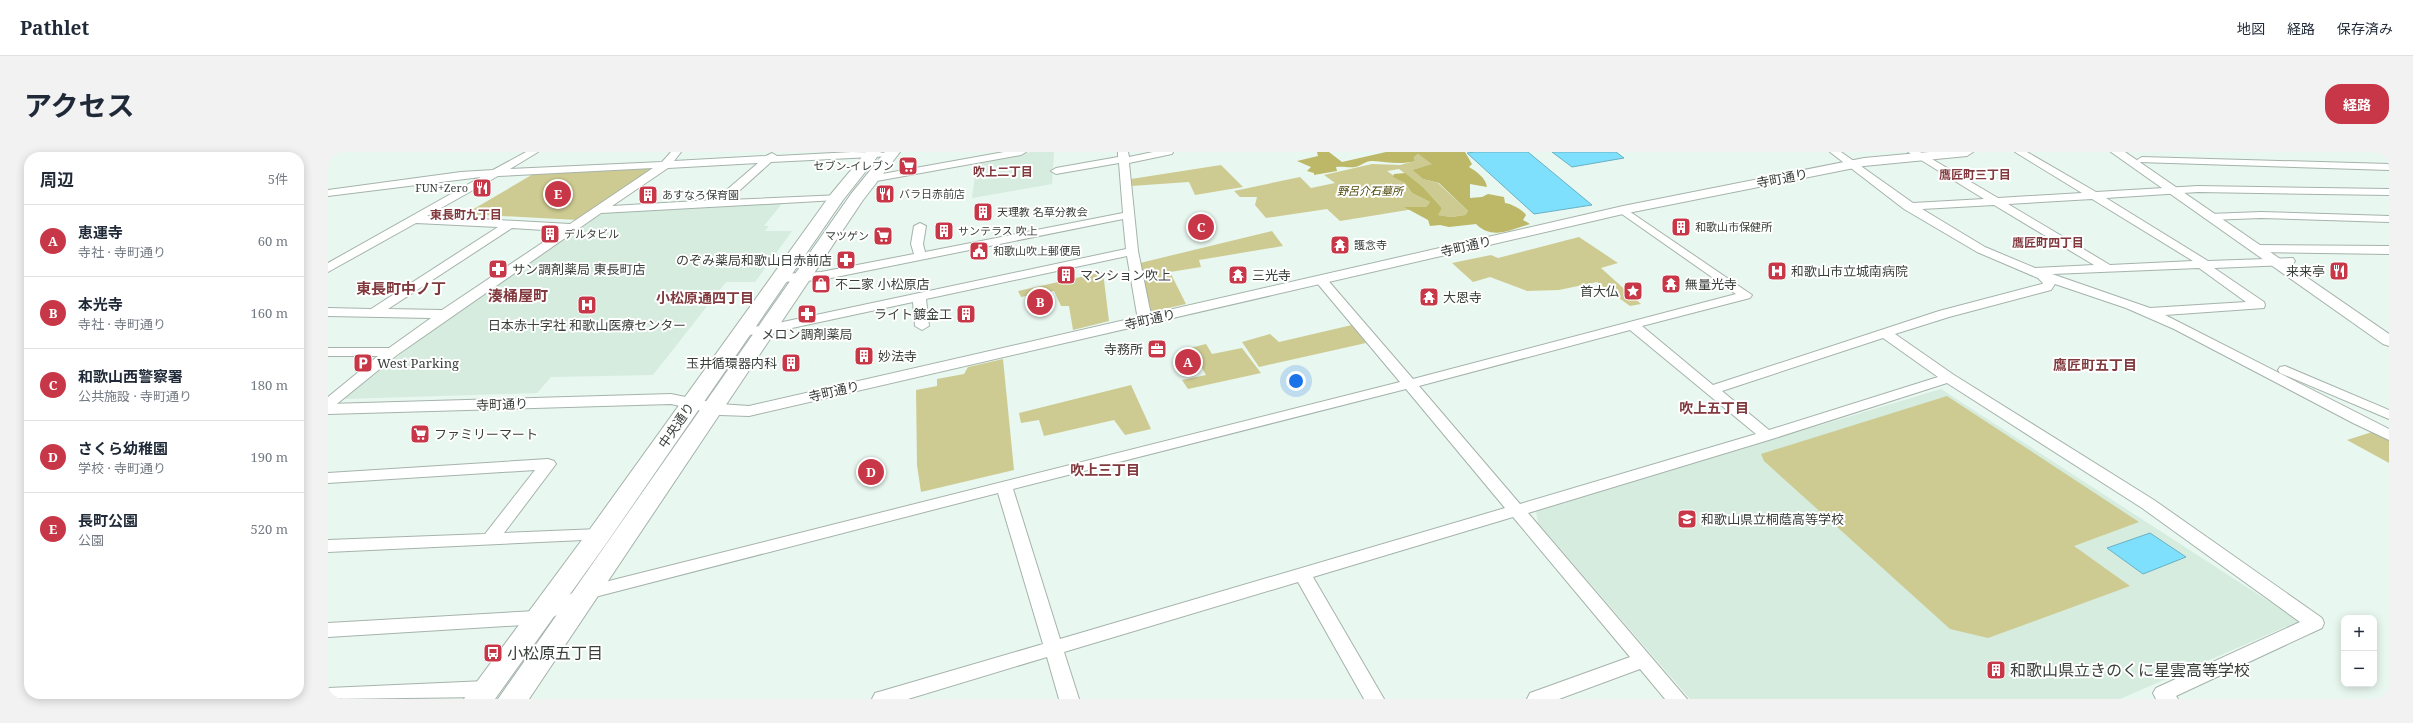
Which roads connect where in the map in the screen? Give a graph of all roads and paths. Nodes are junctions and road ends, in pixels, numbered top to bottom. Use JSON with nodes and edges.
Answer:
{"nodes":[{"id":1,"x":533,"y":152,"type":"edge"},
{"id":2,"x":676,"y":152,"type":"edge"},
{"id":3,"x":883,"y":152,"type":"edge"},
{"id":4,"x":1021,"y":152,"type":"edge"},
{"id":5,"x":1168,"y":152,"type":"edge"},
{"id":6,"x":1835,"y":152,"type":"edge"},
{"id":7,"x":1967,"y":152,"type":"edge"},
{"id":8,"x":2020,"y":152,"type":"edge"},
{"id":9,"x":2117,"y":152,"type":"edge"},
{"id":10,"x":2130,"y":152,"type":"edge"},
{"id":11,"x":1916,"y":154,"type":"edge"},
{"id":12,"x":773,"y":155,"type":"edge"},
{"id":13,"x":1124,"y":158,"type":"edge"},
{"id":14,"x":2142,"y":160,"type":"junction"},
{"id":15,"x":665,"y":165,"type":"junction"},
{"id":16,"x":1852,"y":165,"type":"junction"},
{"id":17,"x":2389,"y":167,"type":"edge"},
{"id":18,"x":1056,"y":171,"type":"dead end"},
{"id":19,"x":494,"y":174,"type":"junction"},
{"id":20,"x":871,"y":179,"type":"junction"},
{"id":21,"x":2179,"y":191,"type":"junction"},
{"id":22,"x":2389,"y":192,"type":"edge"},
{"id":23,"x":328,"y":193,"type":"edge"},
{"id":24,"x":2092,"y":194,"type":"junction"},
{"id":25,"x":837,"y":197,"type":"junction"},
{"id":26,"x":1995,"y":200,"type":"junction"},
{"id":27,"x":719,"y":203,"type":"junction"},
{"id":28,"x":1908,"y":207,"type":"junction"},
{"id":29,"x":599,"y":210,"type":"junction"},
{"id":30,"x":1623,"y":210,"type":"junction"},
{"id":31,"x":1129,"y":215,"type":"junction"},
{"id":32,"x":2216,"y":216,"type":"junction"},
{"id":33,"x":412,"y":219,"type":"junction"},
{"id":34,"x":2389,"y":219,"type":"edge"},
{"id":35,"x":509,"y":225,"type":"junction"},
{"id":36,"x":920,"y":226,"type":"dead end"},
{"id":37,"x":574,"y":228,"type":"junction"},
{"id":38,"x":2389,"y":250,"type":"edge"},
{"id":39,"x":1132,"y":251,"type":"junction"},
{"id":40,"x":2273,"y":255,"type":"junction"},
{"id":41,"x":920,"y":256,"type":"junction"},
{"id":42,"x":2202,"y":263,"type":"junction"},
{"id":43,"x":328,"y":268,"type":"edge"},
{"id":44,"x":2107,"y":268,"type":"junction"},
{"id":45,"x":2038,"y":274,"type":"junction"},
{"id":46,"x":791,"y":278,"type":"junction"},
{"id":47,"x":1321,"y":280,"type":"junction"},
{"id":48,"x":919,"y":297,"type":"junction"},
{"id":49,"x":328,"y":312,"type":"edge"},
{"id":50,"x":375,"y":312,"type":"junction"},
{"id":51,"x":2149,"y":312,"type":"junction"},
{"id":52,"x":445,"y":314,"type":"junction"},
{"id":53,"x":1145,"y":320,"type":"junction"},
{"id":54,"x":1631,"y":324,"type":"junction"},
{"id":55,"x":922,"y":326,"type":"dead end"},
{"id":56,"x":2389,"y":328,"type":"edge"},
{"id":57,"x":754,"y":331,"type":"junction"},
{"id":58,"x":1886,"y":334,"type":"junction"},
{"id":59,"x":2389,"y":340,"type":"edge"},
{"id":60,"x":2229,"y":350,"type":"junction"},
{"id":61,"x":328,"y":352,"type":"edge"},
{"id":62,"x":392,"y":352,"type":"junction"},
{"id":63,"x":1949,"y":378,"type":"junction"},
{"id":64,"x":1409,"y":384,"type":"junction"},
{"id":65,"x":1711,"y":390,"type":"junction"},
{"id":66,"x":328,"y":404,"type":"edge"},
{"id":67,"x":702,"y":404,"type":"junction"},
{"id":68,"x":328,"y":409,"type":"edge"},
{"id":69,"x":2389,"y":415,"type":"edge"},
{"id":70,"x":2389,"y":435,"type":"edge"},
{"id":71,"x":1767,"y":436,"type":"junction"},
{"id":72,"x":328,"y":478,"type":"edge"},
{"id":73,"x":1004,"y":485,"type":"junction"},
{"id":74,"x":1516,"y":511,"type":"junction"},
{"id":75,"x":599,"y":535,"type":"junction"},
{"id":76,"x":490,"y":539,"type":"junction"},
{"id":77,"x":328,"y":546,"type":"edge"},
{"id":78,"x":1302,"y":573,"type":"junction"},
{"id":79,"x":585,"y":593,"type":"junction"},
{"id":80,"x":539,"y":617,"type":"junction"},
{"id":81,"x":328,"y":630,"type":"edge"},
{"id":82,"x":1053,"y":648,"type":"junction"},
{"id":83,"x":1644,"y":660,"type":"junction"},
{"id":84,"x":482,"y":694,"type":"edge"},
{"id":85,"x":328,"y":696,"type":"edge"},
{"id":86,"x":513,"y":699,"type":"edge"},
{"id":87,"x":882,"y":699,"type":"edge"},
{"id":88,"x":1069,"y":699,"type":"edge"},
{"id":89,"x":1374,"y":699,"type":"edge"},
{"id":90,"x":1537,"y":699,"type":"edge"},
{"id":91,"x":1676,"y":699,"type":"edge"},
{"id":92,"x":2168,"y":699,"type":"edge"}],
"edges":[{"from":1,"to":19,"type":"street"},
{"from":2,"to":15,"type":"street"},
{"from":3,"to":12,"type":"street"},
{"from":3,"to":20,"type":"highway","name":"中央通り"},
{"from":3,"to":25,"type":"highway","name":"中央通り"},
{"from":4,"to":20,"type":"street"},
{"from":5,"to":13,"type":"street"},
{"from":6,"to":16,"type":"street"},
{"from":7,"to":11,"type":"street","name":"寺町通り"},
{"from":8,"to":24,"type":"street"},
{"from":9,"to":21,"type":"street"},
{"from":10,"to":14,"type":"street"},
{"from":11,"to":16,"type":"street","name":"寺町通り"},
{"from":11,"to":26,"type":"street"},
{"from":12,"to":15,"type":"street"},
{"from":12,"to":27,"type":"street"},
{"from":13,"to":18,"type":"street"},
{"from":13,"to":31,"type":"street"},
{"from":14,"to":17,"type":"street"},
{"from":14,"to":21,"type":"street"},
{"from":15,"to":19,"type":"street"},
{"from":15,"to":29,"type":"street"},
{"from":16,"to":28,"type":"street"},
{"from":16,"to":30,"type":"street","name":"寺町通り"},
{"from":19,"to":23,"type":"street"},
{"from":19,"to":33,"type":"street"},
{"from":20,"to":46,"type":"highway","name":"中央通り"},
{"from":21,"to":22,"type":"street"},
{"from":21,"to":24,"type":"street"},
{"from":21,"to":32,"type":"street"},
{"from":24,"to":26,"type":"street"},
{"from":24,"to":42,"type":"street"},
{"from":25,"to":27,"type":"street"},
{"from":25,"to":46,"type":"highway","name":"中央通り"},
{"from":26,"to":28,"type":"street"},
{"from":26,"to":44,"type":"street"},
{"from":27,"to":29,"type":"street"},
{"from":28,"to":45,"type":"street"},
{"from":29,"to":37,"type":"street"},
{"from":30,"to":47,"type":"street","name":"寺町通り"},
{"from":30,"to":54,"type":"street"},
{"from":31,"to":39,"type":"street"},
{"from":31,"to":41,"type":"street"},
{"from":32,"to":34,"type":"street"},
{"from":32,"to":40,"type":"street"},
{"from":32,"to":40,"type":"street"},
{"from":33,"to":35,"type":"street"},
{"from":33,"to":43,"type":"street"},
{"from":35,"to":37,"type":"street"},
{"from":35,"to":50,"type":"street"},
{"from":36,"to":41,"type":"street"},
{"from":37,"to":52,"type":"street"},
{"from":38,"to":40,"type":"street"},
{"from":39,"to":48,"type":"street"},
{"from":39,"to":53,"type":"street"},
{"from":40,"to":42,"type":"street"},
{"from":40,"to":56,"type":"street"},
{"from":40,"to":59,"type":"street"},
{"from":41,"to":46,"type":"street"},
{"from":42,"to":44,"type":"street"},
{"from":42,"to":51,"type":"street"},
{"from":44,"to":45,"type":"street"},
{"from":45,"to":51,"type":"street"},
{"from":45,"to":58,"type":"street"},
{"from":46,"to":57,"type":"highway","name":"中央通り"},
{"from":47,"to":53,"type":"street","name":"寺町通り"},
{"from":47,"to":64,"type":"street"},
{"from":48,"to":55,"type":"street"},
{"from":48,"to":57,"type":"street"},
{"from":49,"to":50,"type":"street"},
{"from":50,"to":52,"type":"street"},
{"from":51,"to":60,"type":"street"},
{"from":52,"to":62,"type":"street"},
{"from":53,"to":67,"type":"street","name":"寺町通り"},
{"from":54,"to":64,"type":"street"},
{"from":54,"to":65,"type":"street"},
{"from":57,"to":67,"type":"highway","name":"中央通り"},
{"from":58,"to":63,"type":"street"},
{"from":58,"to":65,"type":"street"},
{"from":60,"to":69,"type":"street"},
{"from":60,"to":70,"type":"street"},
{"from":61,"to":62,"type":"street"},
{"from":62,"to":66,"type":"street"},
{"from":63,"to":71,"type":"street"},
{"from":63,"to":92,"type":"street"},
{"from":64,"to":73,"type":"street"},
{"from":64,"to":74,"type":"street"},
{"from":65,"to":71,"type":"street"},
{"from":67,"to":68,"type":"street","name":"寺町通り"},
{"from":67,"to":75,"type":"highway","name":"中央通り"},
{"from":67,"to":79,"type":"highway","name":"中央通り"},
{"from":71,"to":74,"type":"street"},
{"from":72,"to":76,"type":"street"},
{"from":73,"to":79,"type":"street"},
{"from":73,"to":82,"type":"street"},
{"from":74,"to":78,"type":"street"},
{"from":74,"to":83,"type":"street"},
{"from":75,"to":76,"type":"street"},
{"from":75,"to":80,"type":"highway","name":"中央通り"},
{"from":76,"to":77,"type":"street"},
{"from":78,"to":82,"type":"street"},
{"from":78,"to":89,"type":"street"},
{"from":79,"to":80,"type":"street"},
{"from":79,"to":86,"type":"highway","name":"中央通り"},
{"from":80,"to":81,"type":"street"},
{"from":80,"to":84,"type":"highway","name":"中央通り"},
{"from":82,"to":87,"type":"street"},
{"from":82,"to":88,"type":"street"},
{"from":83,"to":90,"type":"street"},
{"from":83,"to":91,"type":"street"},
{"from":84,"to":85,"type":"street"}]}
